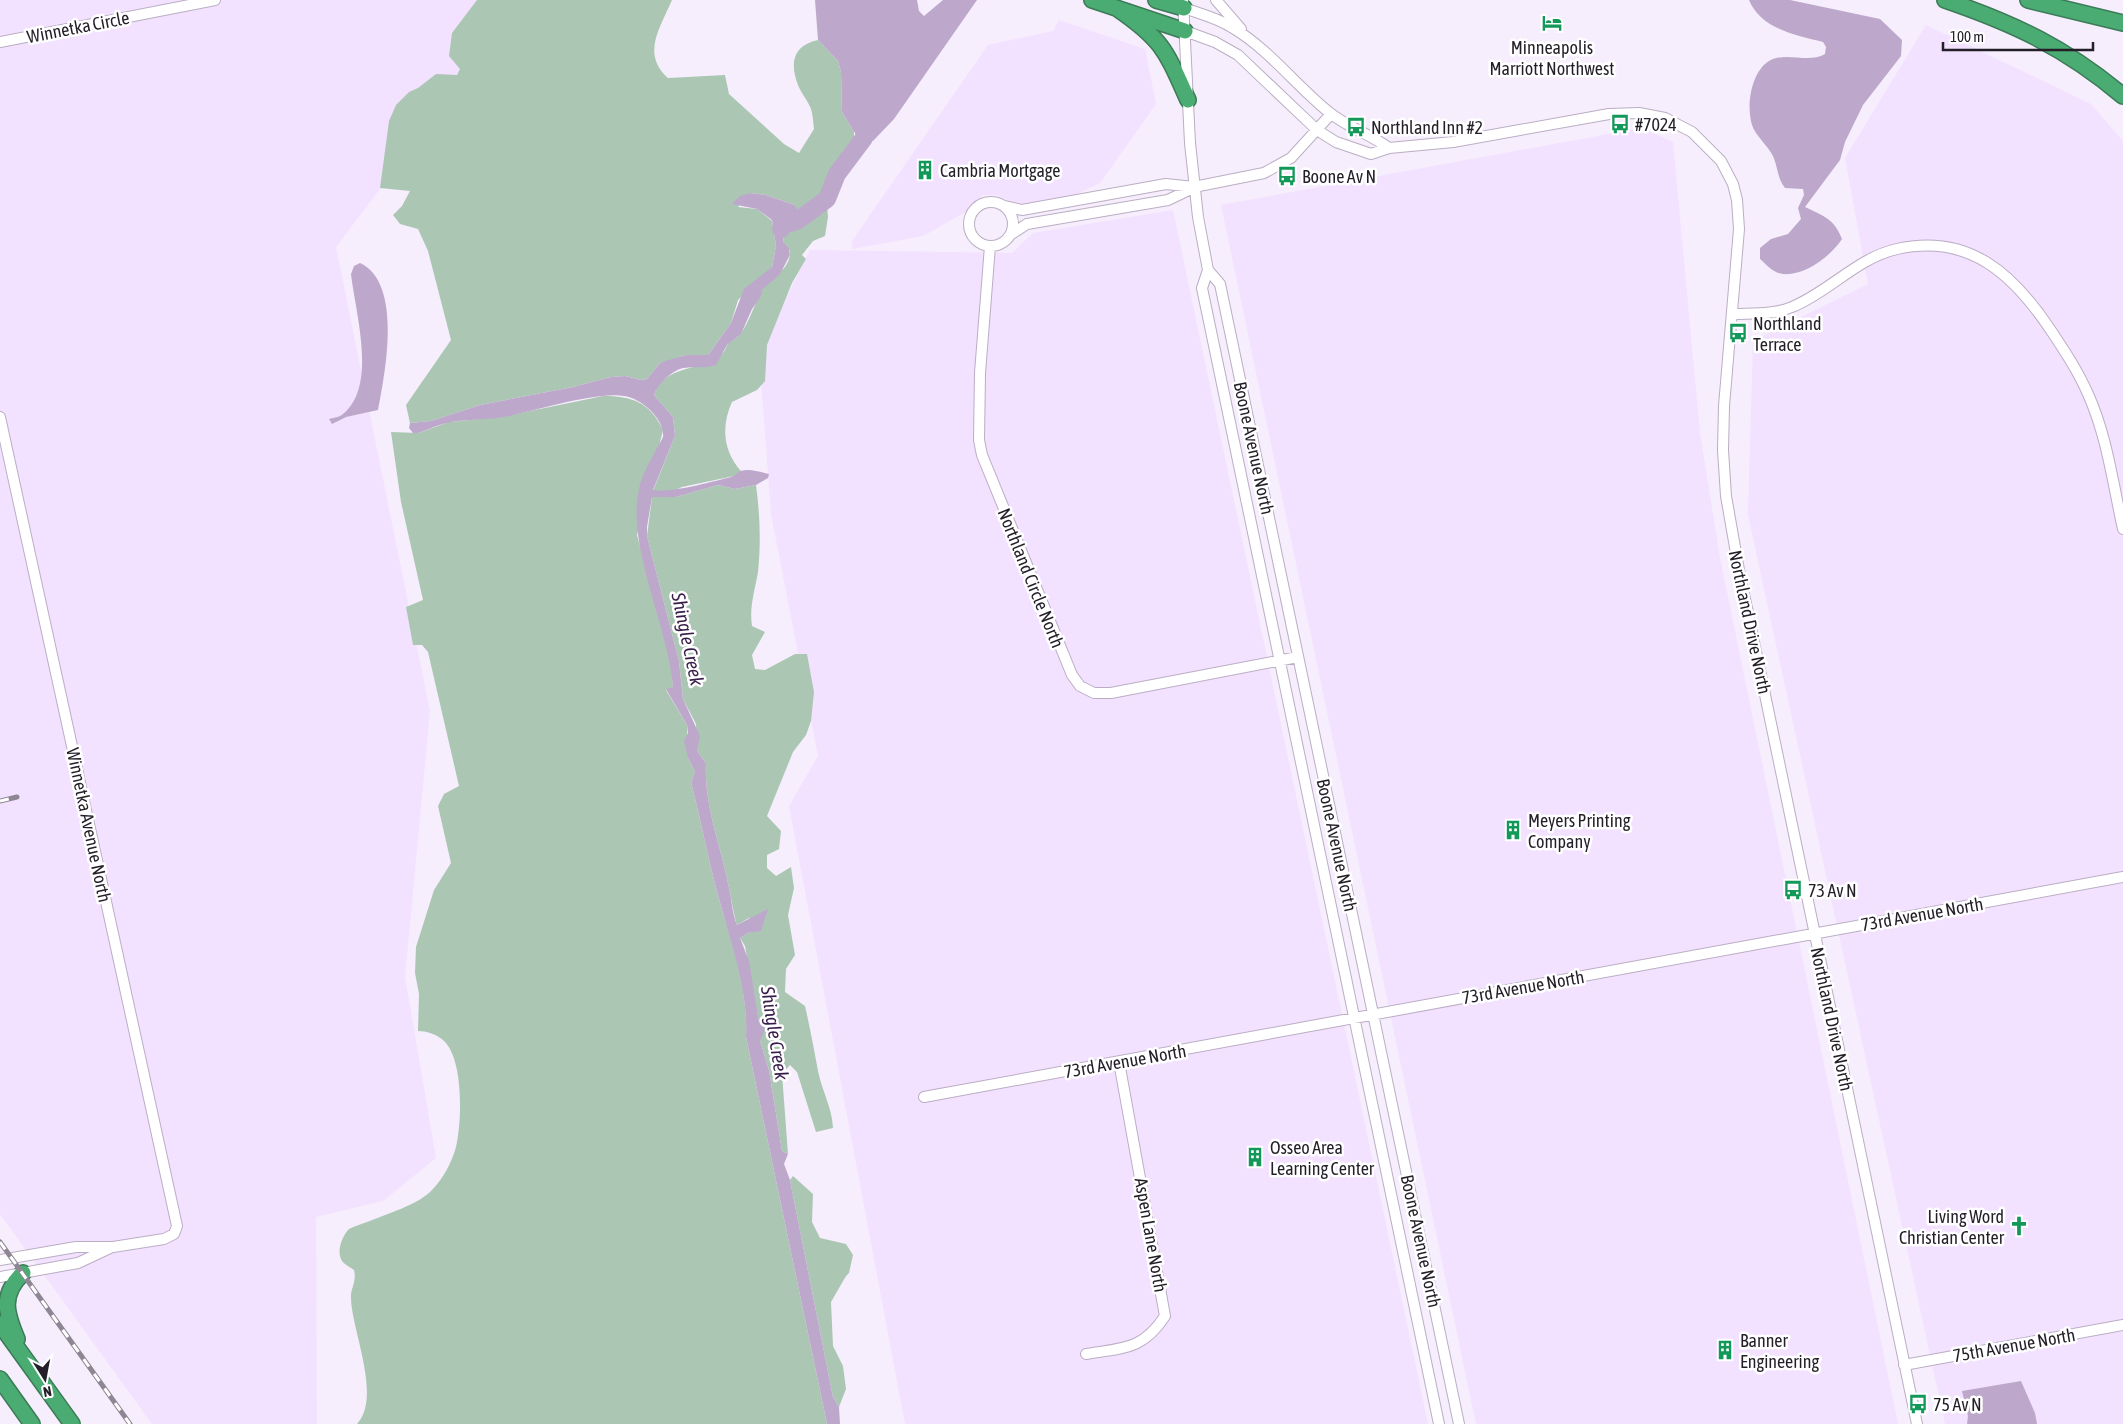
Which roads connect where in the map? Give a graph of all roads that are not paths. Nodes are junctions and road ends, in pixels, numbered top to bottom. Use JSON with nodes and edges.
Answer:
{"nodes":[{"id":1,"x":215,"y":0,"type":"edge"},
{"id":2,"x":1092,"y":0,"type":"edge"},
{"id":3,"x":1156,"y":0,"type":"edge"},
{"id":4,"x":1216,"y":0,"type":"edge"},
{"id":5,"x":1945,"y":0,"type":"edge"},
{"id":6,"x":2028,"y":0,"type":"edge"},
{"id":7,"x":1184,"y":4,"type":"edge"},
{"id":8,"x":1118,"y":9,"type":"junction"},
{"id":9,"x":2123,"y":23,"type":"edge"},
{"id":10,"x":1185,"y":30,"type":"junction"},
{"id":11,"x":1248,"y":38,"type":"junction"},
{"id":12,"x":0,"y":42,"type":"edge"},
{"id":13,"x":2123,"y":96,"type":"edge"},
{"id":14,"x":1188,"y":100,"type":"junction"},
{"id":15,"x":1331,"y":114,"type":"junction"},
{"id":16,"x":1317,"y":130,"type":"junction"},
{"id":17,"x":1389,"y":148,"type":"junction"},
{"id":18,"x":1194,"y":187,"type":"junction"},
{"id":19,"x":1005,"y":206,"type":"junction"},
{"id":20,"x":1010,"y":235,"type":"junction"},
{"id":21,"x":990,"y":246,"type":"junction"},
{"id":22,"x":1208,"y":270,"type":"junction"},
{"id":23,"x":1732,"y":314,"type":"junction"},
{"id":24,"x":0,"y":417,"type":"edge"},
{"id":25,"x":2123,"y":529,"type":"edge"},
{"id":26,"x":1298,"y":657,"type":"junction"},
{"id":27,"x":1280,"y":661,"type":"junction"},
{"id":28,"x":2123,"y":877,"type":"edge"},
{"id":29,"x":1814,"y":933,"type":"junction"},
{"id":30,"x":1373,"y":1015,"type":"junction"},
{"id":31,"x":1354,"y":1018,"type":"junction"},
{"id":32,"x":1119,"y":1062,"type":"junction"},
{"id":33,"x":924,"y":1097,"type":"dead end"},
{"id":34,"x":113,"y":1247,"type":"junction"},
{"id":35,"x":0,"y":1260,"type":"edge"},
{"id":36,"x":23,"y":1274,"type":"junction"},
{"id":37,"x":0,"y":1277,"type":"edge"},
{"id":38,"x":0,"y":1324,"type":"edge"},
{"id":39,"x":2123,"y":1325,"type":"edge"},
{"id":40,"x":1086,"y":1354,"type":"dead end"},
{"id":41,"x":23,"y":1355,"type":"junction"},
{"id":42,"x":1904,"y":1365,"type":"junction"},
{"id":43,"x":0,"y":1379,"type":"edge"},
{"id":44,"x":32,"y":1424,"type":"edge"},
{"id":45,"x":72,"y":1424,"type":"edge"},
{"id":46,"x":1440,"y":1424,"type":"edge"},
{"id":47,"x":1459,"y":1424,"type":"edge"},
{"id":48,"x":1917,"y":1424,"type":"edge"}],
"edges":[{"from":1,"to":12,"type":"street","name":"Winnetka Circle"},
{"from":2,"to":8,"type":"highway"},
{"from":3,"to":7,"type":"highway"},
{"from":4,"to":11,"type":"street"},
{"from":5,"to":13,"type":"highway"},
{"from":6,"to":9,"type":"highway"},
{"from":7,"to":10,"type":"street","name":"Boone Avenue North"},
{"from":7,"to":11,"type":"street"},
{"from":8,"to":10,"type":"highway"},
{"from":8,"to":14,"type":"highway"},
{"from":10,"to":14,"type":"street","name":"Boone Avenue North"},
{"from":10,"to":16,"type":"street","name":"Northland Drive North"},
{"from":11,"to":15,"type":"street"},
{"from":14,"to":18,"type":"street","name":"Boone Avenue North"},
{"from":15,"to":16,"type":"street"},
{"from":15,"to":17,"type":"street"},
{"from":16,"to":17,"type":"street","name":"Northland Drive North"},
{"from":16,"to":18,"type":"street"},
{"from":17,"to":23,"type":"street","name":"Northland Drive North"},
{"from":18,"to":19,"type":"street"},
{"from":18,"to":20,"type":"street"},
{"from":18,"to":22,"type":"street","name":"Boone Avenue North"},
{"from":19,"to":20,"type":"street"},
{"from":19,"to":21,"type":"street"},
{"from":20,"to":21,"type":"street"},
{"from":21,"to":27,"type":"street","name":"Northland Circle North"},
{"from":22,"to":26,"type":"street","name":"Boone Avenue North"},
{"from":22,"to":27,"type":"street","name":"Boone Avenue North"},
{"from":23,"to":25,"type":"street"},
{"from":23,"to":29,"type":"street","name":"Northland Drive North"},
{"from":24,"to":34,"type":"street","name":"Winnetka Avenue North"},
{"from":26,"to":27,"type":"street","name":"Northland Circle North"},
{"from":26,"to":30,"type":"street","name":"Boone Avenue North"},
{"from":27,"to":31,"type":"street","name":"Boone Avenue North"},
{"from":28,"to":29,"type":"street","name":"73rd Avenue North"},
{"from":29,"to":30,"type":"street","name":"73rd Avenue North"},
{"from":29,"to":42,"type":"street","name":"Northland Drive North"},
{"from":30,"to":31,"type":"street","name":"73rd Avenue North"},
{"from":30,"to":47,"type":"street","name":"Boone Avenue North"},
{"from":31,"to":32,"type":"street","name":"73rd Avenue North"},
{"from":31,"to":46,"type":"street","name":"Boone Avenue North"},
{"from":32,"to":33,"type":"street","name":"73rd Avenue North"},
{"from":32,"to":40,"type":"street","name":"Aspen Lane North"},
{"from":34,"to":35,"type":"street"},
{"from":34,"to":36,"type":"street"},
{"from":36,"to":37,"type":"street"},
{"from":36,"to":41,"type":"highway"},
{"from":38,"to":41,"type":"highway"},
{"from":39,"to":42,"type":"street","name":"75th Avenue North"},
{"from":41,"to":45,"type":"highway"},
{"from":42,"to":48,"type":"street","name":"Northland Drive North"},
{"from":43,"to":44,"type":"highway"}]}
